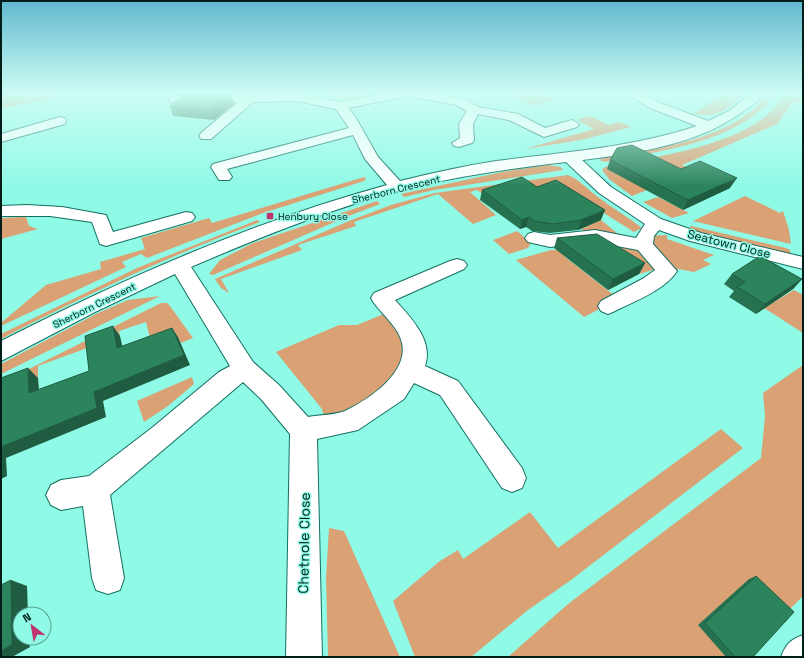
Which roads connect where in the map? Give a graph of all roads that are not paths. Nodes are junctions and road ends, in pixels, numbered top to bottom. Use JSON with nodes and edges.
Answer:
{"nodes":[{"id":1,"x":51,"y":124,"type":"edge"},
{"id":2,"x":220,"y":124,"type":"edge"},
{"id":3,"x":353,"y":124,"type":"edge"},
{"id":4,"x":466,"y":124,"type":"edge"},
{"id":5,"x":525,"y":124,"type":"edge"},
{"id":6,"x":572,"y":124,"type":"dead end"},
{"id":7,"x":702,"y":124,"type":"edge"},
{"id":8,"x":713,"y":124,"type":"edge"},
{"id":9,"x":708,"y":126,"type":"junction"},
{"id":10,"x":357,"y":130,"type":"junction"},
{"id":11,"x":206,"y":136,"type":"dead end"},
{"id":12,"x":1,"y":138,"type":"edge"},
{"id":13,"x":459,"y":143,"type":"dead end"},
{"id":14,"x":569,"y":156,"type":"junction"},
{"id":15,"x":224,"y":176,"type":"dead end"},
{"id":16,"x":397,"y":187,"type":"junction"},
{"id":17,"x":1,"y":211,"type":"edge"},
{"id":18,"x":186,"y":217,"type":"dead end"},
{"id":19,"x":655,"y":223,"type":"junction"},
{"id":20,"x":534,"y":238,"type":"dead end"},
{"id":21,"x":644,"y":245,"type":"junction"},
{"id":22,"x":803,"y":263,"type":"edge"},
{"id":23,"x":179,"y":264,"type":"junction"},
{"id":24,"x":457,"y":265,"type":"dead end"},
{"id":25,"x":608,"y":306,"type":"dead end"},
{"id":26,"x":1,"y":352,"type":"edge"},
{"id":27,"x":245,"y":369,"type":"junction"},
{"id":28,"x":409,"y":372,"type":"junction"},
{"id":29,"x":303,"y":430,"type":"junction"},
{"id":30,"x":512,"y":478,"type":"dead end"},
{"id":31,"x":95,"y":489,"type":"junction"},
{"id":32,"x":61,"y":495,"type":"dead end"},
{"id":33,"x":108,"y":578,"type":"dead end"},
{"id":34,"x":803,"y":653,"type":"edge"},
{"id":35,"x":304,"y":657,"type":"edge"},
{"id":36,"x":799,"y":657,"type":"edge"}],
"edges":[{"from":1,"to":12,"type":"street"},
{"from":2,"to":11,"type":"street"},
{"from":3,"to":10,"type":"street"},
{"from":4,"to":13,"type":"street"},
{"from":5,"to":6,"type":"street"},
{"from":7,"to":9,"type":"street"},
{"from":8,"to":9,"type":"street","name":"Sherborn Crescent"},
{"from":9,"to":14,"type":"street","name":"Sherborn Crescent"},
{"from":10,"to":15,"type":"street"},
{"from":10,"to":16,"type":"street"},
{"from":14,"to":16,"type":"street","name":"Sherborn Crescent"},
{"from":14,"to":19,"type":"street","name":"Seatown Close"},
{"from":16,"to":23,"type":"street","name":"Sherborn Crescent"},
{"from":17,"to":18,"type":"street"},
{"from":19,"to":21,"type":"street"},
{"from":19,"to":22,"type":"street","name":"Seatown Close"},
{"from":20,"to":21,"type":"street"},
{"from":21,"to":25,"type":"street"},
{"from":23,"to":26,"type":"street","name":"Sherborn Crescent"},
{"from":23,"to":27,"type":"street"},
{"from":24,"to":28,"type":"street"},
{"from":27,"to":29,"type":"street"},
{"from":27,"to":31,"type":"street"},
{"from":28,"to":29,"type":"street"},
{"from":28,"to":30,"type":"street"},
{"from":29,"to":35,"type":"street","name":"Chetnole Close"},
{"from":31,"to":32,"type":"street"},
{"from":31,"to":33,"type":"street"},
{"from":34,"to":36,"type":"street"}]}
